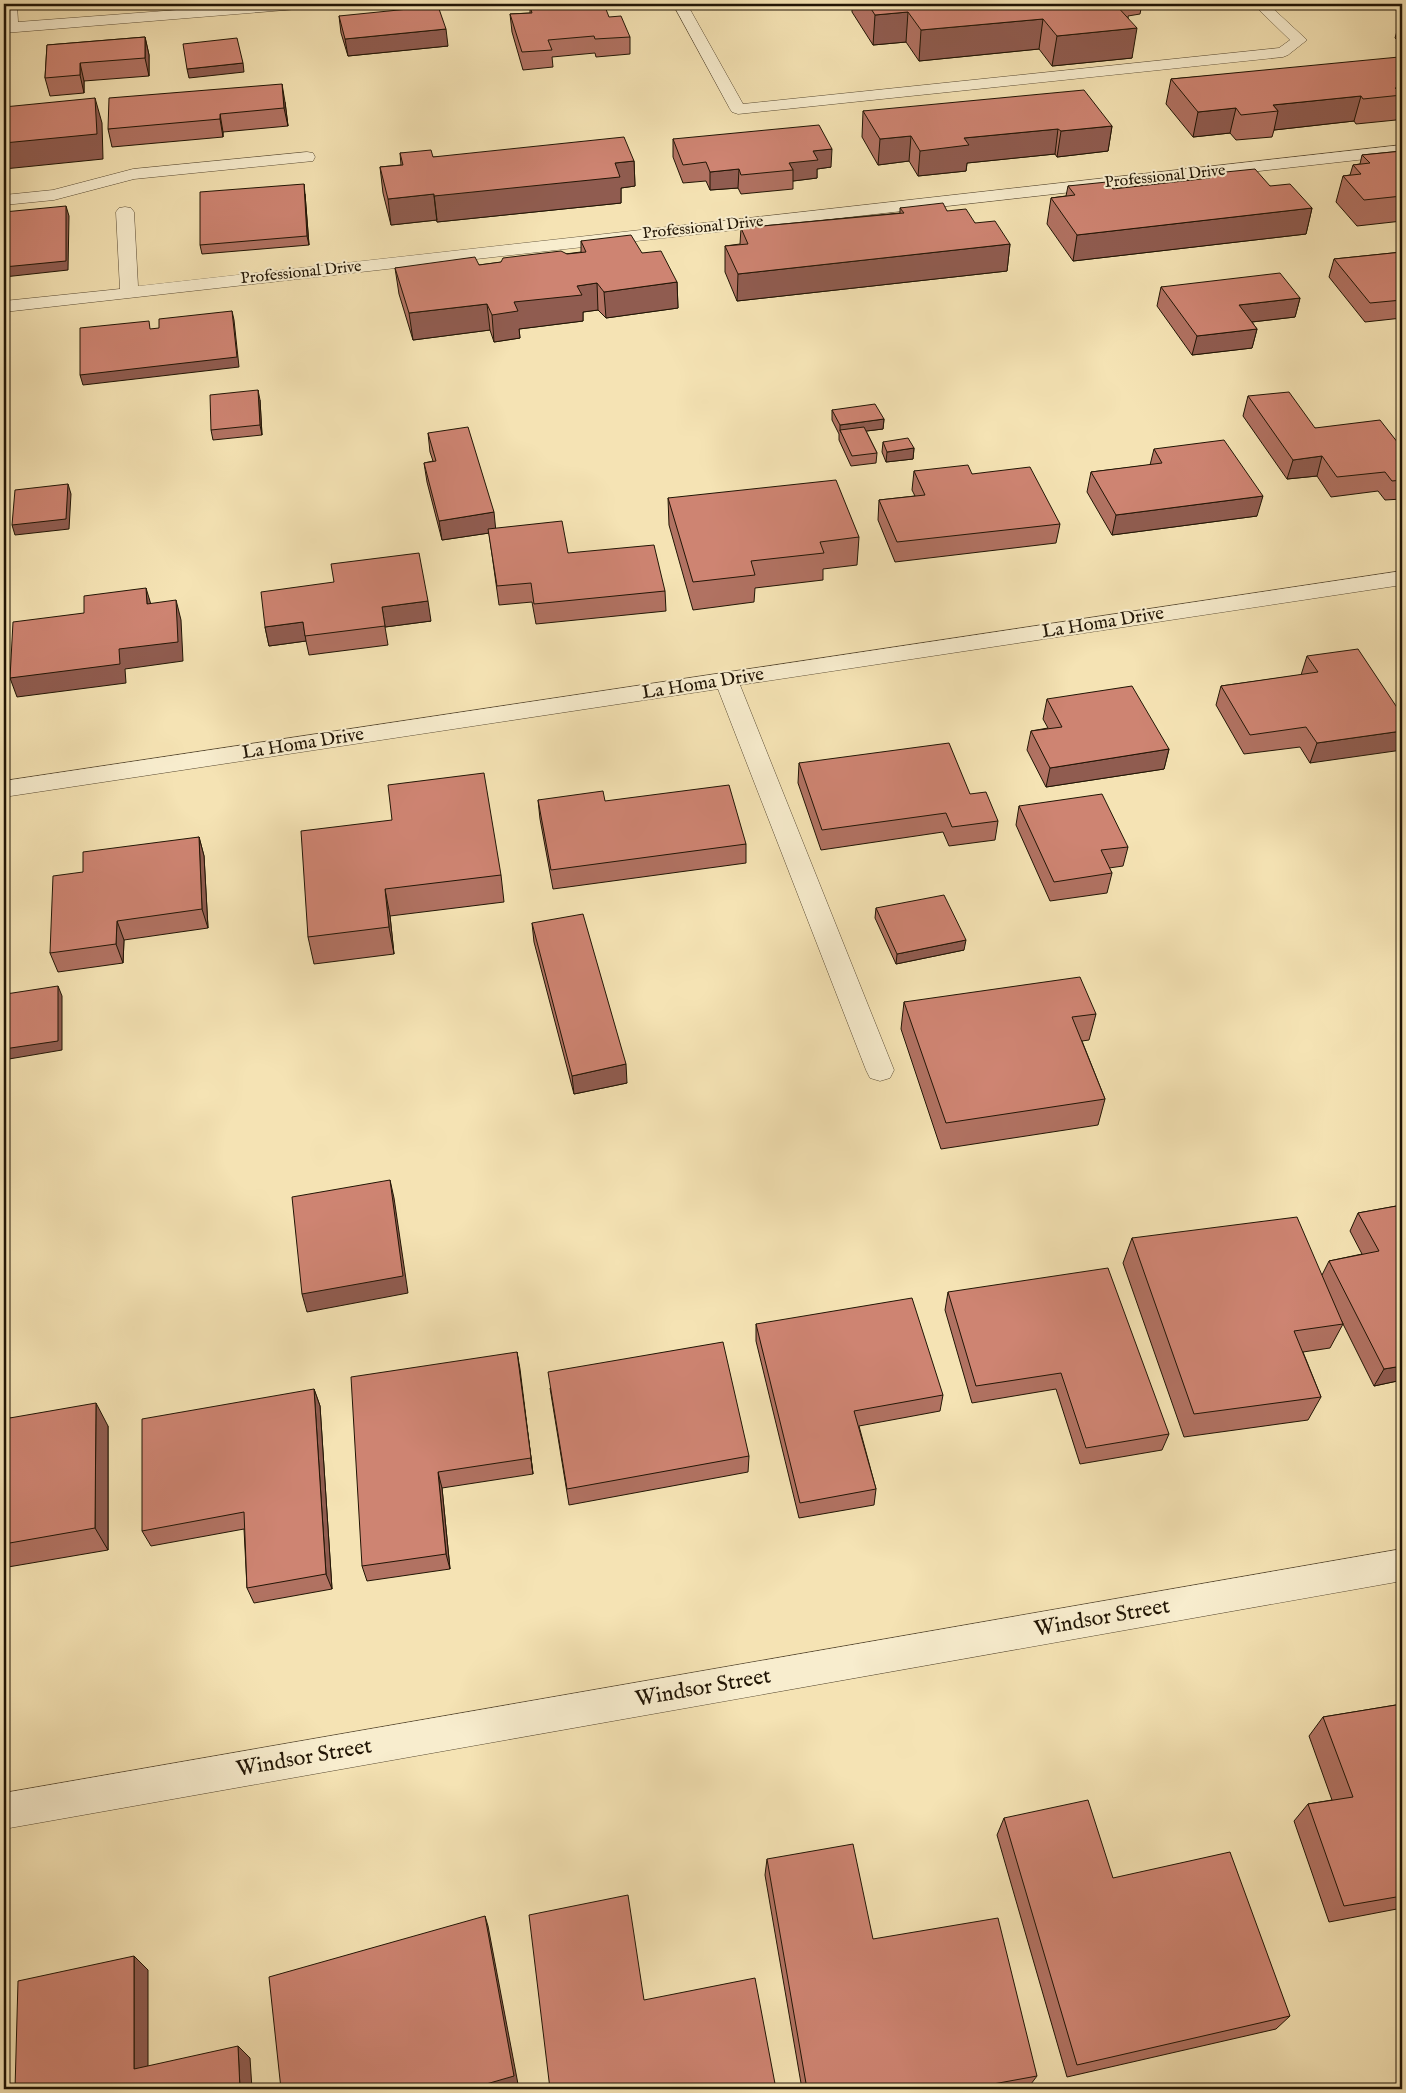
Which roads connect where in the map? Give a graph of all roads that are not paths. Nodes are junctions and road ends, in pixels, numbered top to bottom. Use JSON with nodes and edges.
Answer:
{"nodes":[{"id":1,"x":10,"y":4,"type":"edge"},
{"id":2,"x":100,"y":4,"type":"edge"},
{"id":3,"x":310,"y":4,"type":"edge"},
{"id":4,"x":680,"y":4,"type":"edge"},
{"id":5,"x":1260,"y":4,"type":"edge"},
{"id":6,"x":101,"y":20,"type":"junction"},
{"id":7,"x":7,"y":28,"type":"edge"},
{"id":8,"x":1402,"y":150,"type":"edge"},
{"id":9,"x":307,"y":157,"type":"dead end"},
{"id":10,"x":4,"y":200,"type":"edge"},
{"id":11,"x":125,"y":212,"type":"dead end"},
{"id":12,"x":129,"y":292,"type":"junction"},
{"id":13,"x":4,"y":307,"type":"edge"},
{"id":14,"x":1402,"y":578,"type":"edge"},
{"id":15,"x":726,"y":680,"type":"junction"},
{"id":16,"x":4,"y":790,"type":"edge"},
{"id":17,"x":880,"y":1070,"type":"dead end"},
{"id":18,"x":1402,"y":1565,"type":"edge"},
{"id":19,"x":4,"y":1811,"type":"edge"}],
"edges":[{"from":1,"to":7,"type":"street"},
{"from":2,"to":6,"type":"street"},
{"from":3,"to":6,"type":"street"},
{"from":4,"to":5,"type":"street"},
{"from":6,"to":7,"type":"street"},
{"from":8,"to":12,"type":"street","name":"Professional Drive"},
{"from":9,"to":10,"type":"street"},
{"from":11,"to":12,"type":"street"},
{"from":12,"to":13,"type":"street","name":"Professional Drive"},
{"from":14,"to":15,"type":"street","name":"La Homa Drive"},
{"from":15,"to":16,"type":"street","name":"La Homa Drive"},
{"from":15,"to":17,"type":"street"},
{"from":18,"to":19,"type":"street","name":"Windsor Street"}]}
